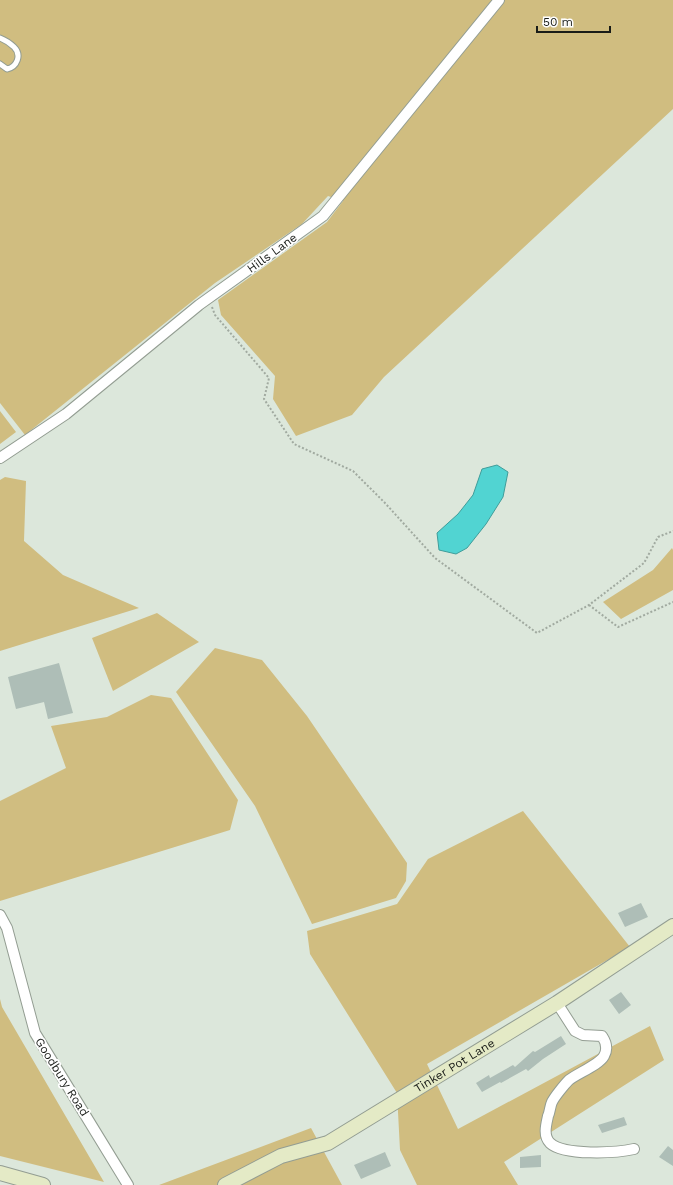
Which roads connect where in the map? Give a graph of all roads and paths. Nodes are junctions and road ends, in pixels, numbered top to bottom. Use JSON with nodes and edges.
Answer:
{"nodes":[{"id":1,"x":499,"y":0,"type":"edge"},
{"id":2,"x":0,"y":38,"type":"edge"},
{"id":3,"x":0,"y":64,"type":"edge"},
{"id":4,"x":215,"y":315,"type":"dead end"},
{"id":5,"x":0,"y":458,"type":"edge"},
{"id":6,"x":673,"y":531,"type":"edge"},
{"id":7,"x":673,"y":602,"type":"edge"},
{"id":8,"x":589,"y":605,"type":"junction"},
{"id":9,"x":0,"y":915,"type":"edge"},
{"id":10,"x":673,"y":926,"type":"edge"},
{"id":11,"x":557,"y":1003,"type":"junction"},
{"id":12,"x":634,"y":1149,"type":"dead end"},
{"id":13,"x":0,"y":1173,"type":"edge"},
{"id":14,"x":43,"y":1185,"type":"edge"},
{"id":15,"x":128,"y":1185,"type":"edge"},
{"id":16,"x":225,"y":1185,"type":"edge"}],
"edges":[{"from":1,"to":5,"type":"street","name":"Hills Lane"},
{"from":2,"to":3,"type":"lane"},
{"from":4,"to":8,"type":"path"},
{"from":6,"to":8,"type":"path"},
{"from":7,"to":8,"type":"path"},
{"from":9,"to":15,"type":"street","name":"Goodbury Road"},
{"from":10,"to":11,"type":"street","name":"Tinker Pot Lane"},
{"from":11,"to":12,"type":"street"},
{"from":11,"to":16,"type":"street","name":"Tinker Pot Lane"},
{"from":13,"to":14,"type":"street"}]}
